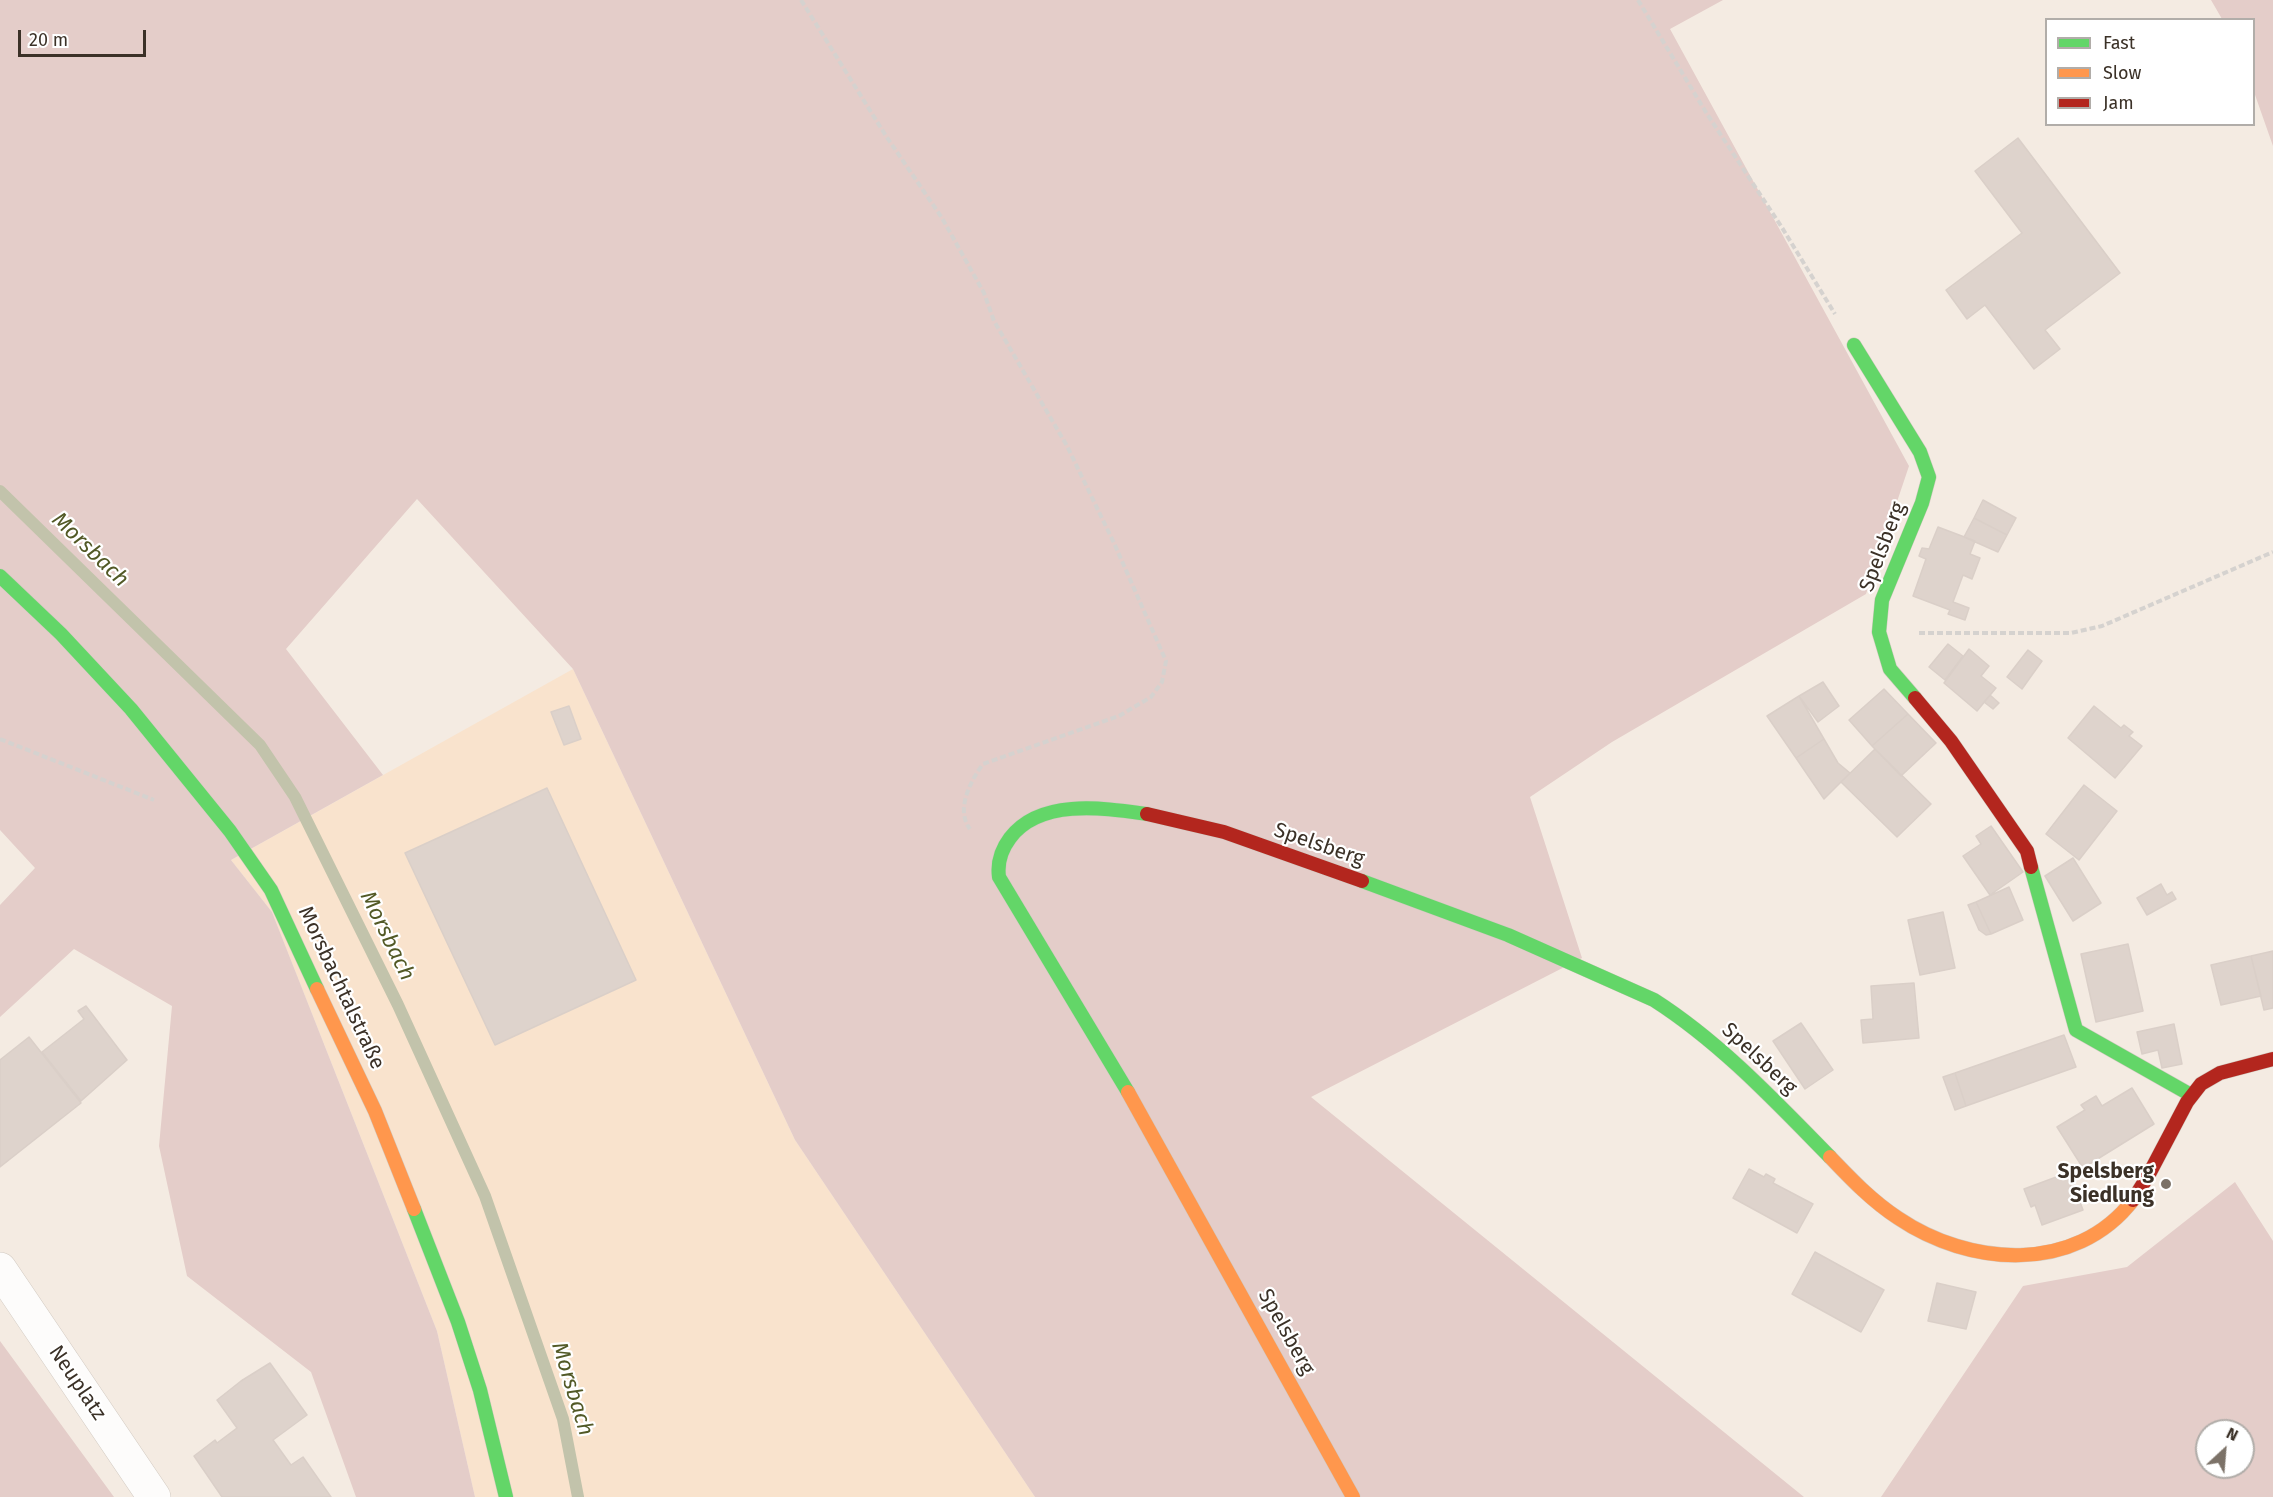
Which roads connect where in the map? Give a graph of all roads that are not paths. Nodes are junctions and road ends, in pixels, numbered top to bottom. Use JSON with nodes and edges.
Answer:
{"nodes":[{"id":1,"x":1854,"y":345,"type":"road end"},
{"id":2,"x":0,"y":576,"type":"edge"},
{"id":3,"x":2273,"y":1059,"type":"edge"},
{"id":4,"x":2191,"y":1095,"type":"junction"},
{"id":5,"x":0,"y":1269,"type":"edge"},
{"id":6,"x":154,"y":1497,"type":"edge"},
{"id":7,"x":506,"y":1497,"type":"edge"},
{"id":8,"x":1353,"y":1497,"type":"edge"}],
"edges":[{"from":1,"to":4,"type":"street","name":"Spelsberg"},
{"from":2,"to":7,"type":"street","name":"Morsbachtalstraße"},
{"from":3,"to":4,"type":"street","name":"Spelsberg"},
{"from":4,"to":8,"type":"street","name":"Spelsberg"},
{"from":5,"to":6,"type":"street","name":"Neuplatz"}]}
